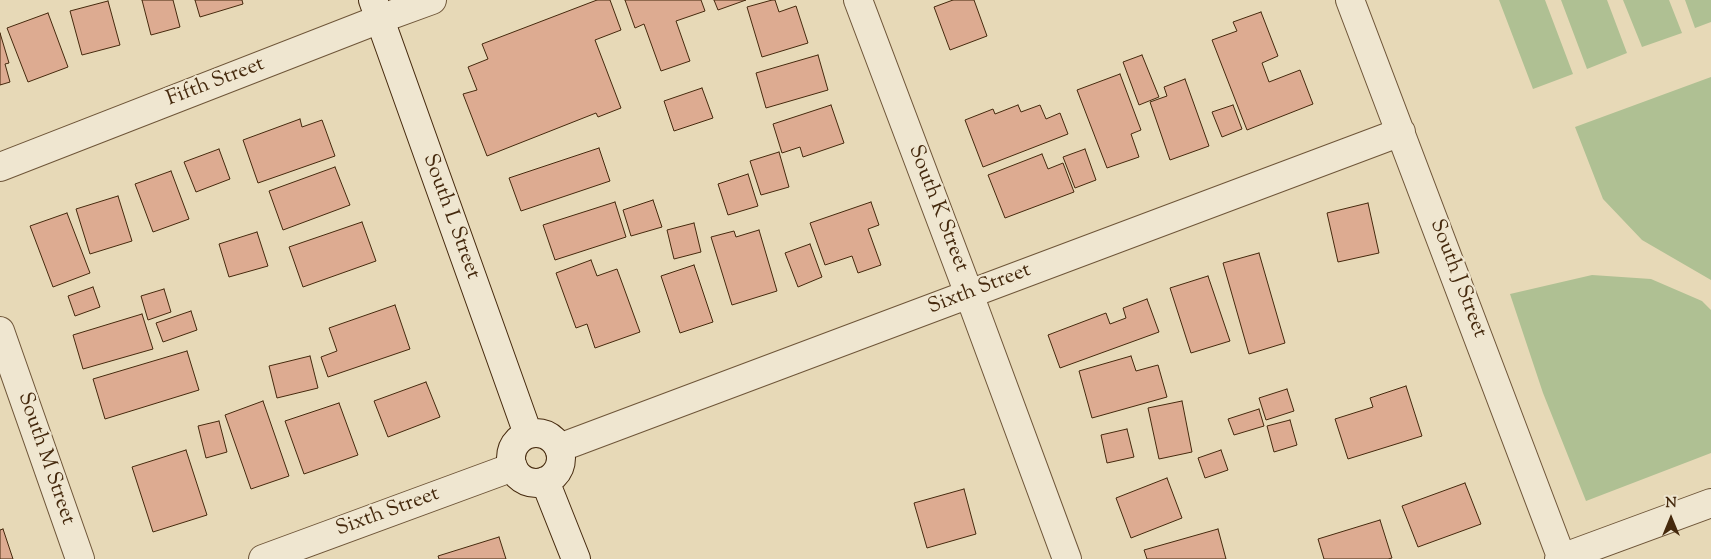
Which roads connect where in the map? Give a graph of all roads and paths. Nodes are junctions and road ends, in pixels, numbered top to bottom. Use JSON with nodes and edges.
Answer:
{"nodes":[{"id":1,"x":432,"y":0,"type":"edge"},
{"id":2,"x":858,"y":0,"type":"edge"},
{"id":3,"x":1350,"y":0,"type":"edge"},
{"id":4,"x":376,"y":9,"type":"edge"},
{"id":5,"x":1401,"y":132,"type":"junction"},
{"id":6,"x":0,"y":166,"type":"edge"},
{"id":7,"x":969,"y":294,"type":"junction"},
{"id":8,"x":0,"y":331,"type":"edge"},
{"id":9,"x":528,"y":434,"type":"junction"},
{"id":10,"x":559,"y":448,"type":"junction"},
{"id":11,"x":513,"y":467,"type":"junction"},
{"id":12,"x":546,"y":481,"type":"junction"},
{"id":13,"x":1711,"y":503,"type":"edge"},
{"id":14,"x":80,"y":559,"type":"edge"},
{"id":15,"x":263,"y":559,"type":"edge"},
{"id":16,"x":576,"y":559,"type":"edge"},
{"id":17,"x":1066,"y":559,"type":"edge"},
{"id":18,"x":1560,"y":559,"type":"edge"}],
"edges":[{"from":1,"to":4,"type":"street","name":"Fifth Street"},
{"from":2,"to":7,"type":"street","name":"South K Street"},
{"from":3,"to":5,"type":"street","name":"South J Street"},
{"from":4,"to":6,"type":"street","name":"Fifth Street"},
{"from":4,"to":9,"type":"street","name":"South L Street"},
{"from":5,"to":7,"type":"street","name":"Sixth Street"},
{"from":5,"to":18,"type":"street","name":"South J Street"},
{"from":7,"to":10,"type":"street","name":"Sixth Street"},
{"from":7,"to":17,"type":"street","name":"South K Street"},
{"from":8,"to":14,"type":"street","name":"South M Street"},
{"from":9,"to":10,"type":"street"},
{"from":9,"to":11,"type":"street"},
{"from":10,"to":12,"type":"street"},
{"from":11,"to":12,"type":"street"},
{"from":11,"to":15,"type":"street","name":"Sixth Street"},
{"from":12,"to":16,"type":"street"},
{"from":13,"to":18,"type":"street"}]}
